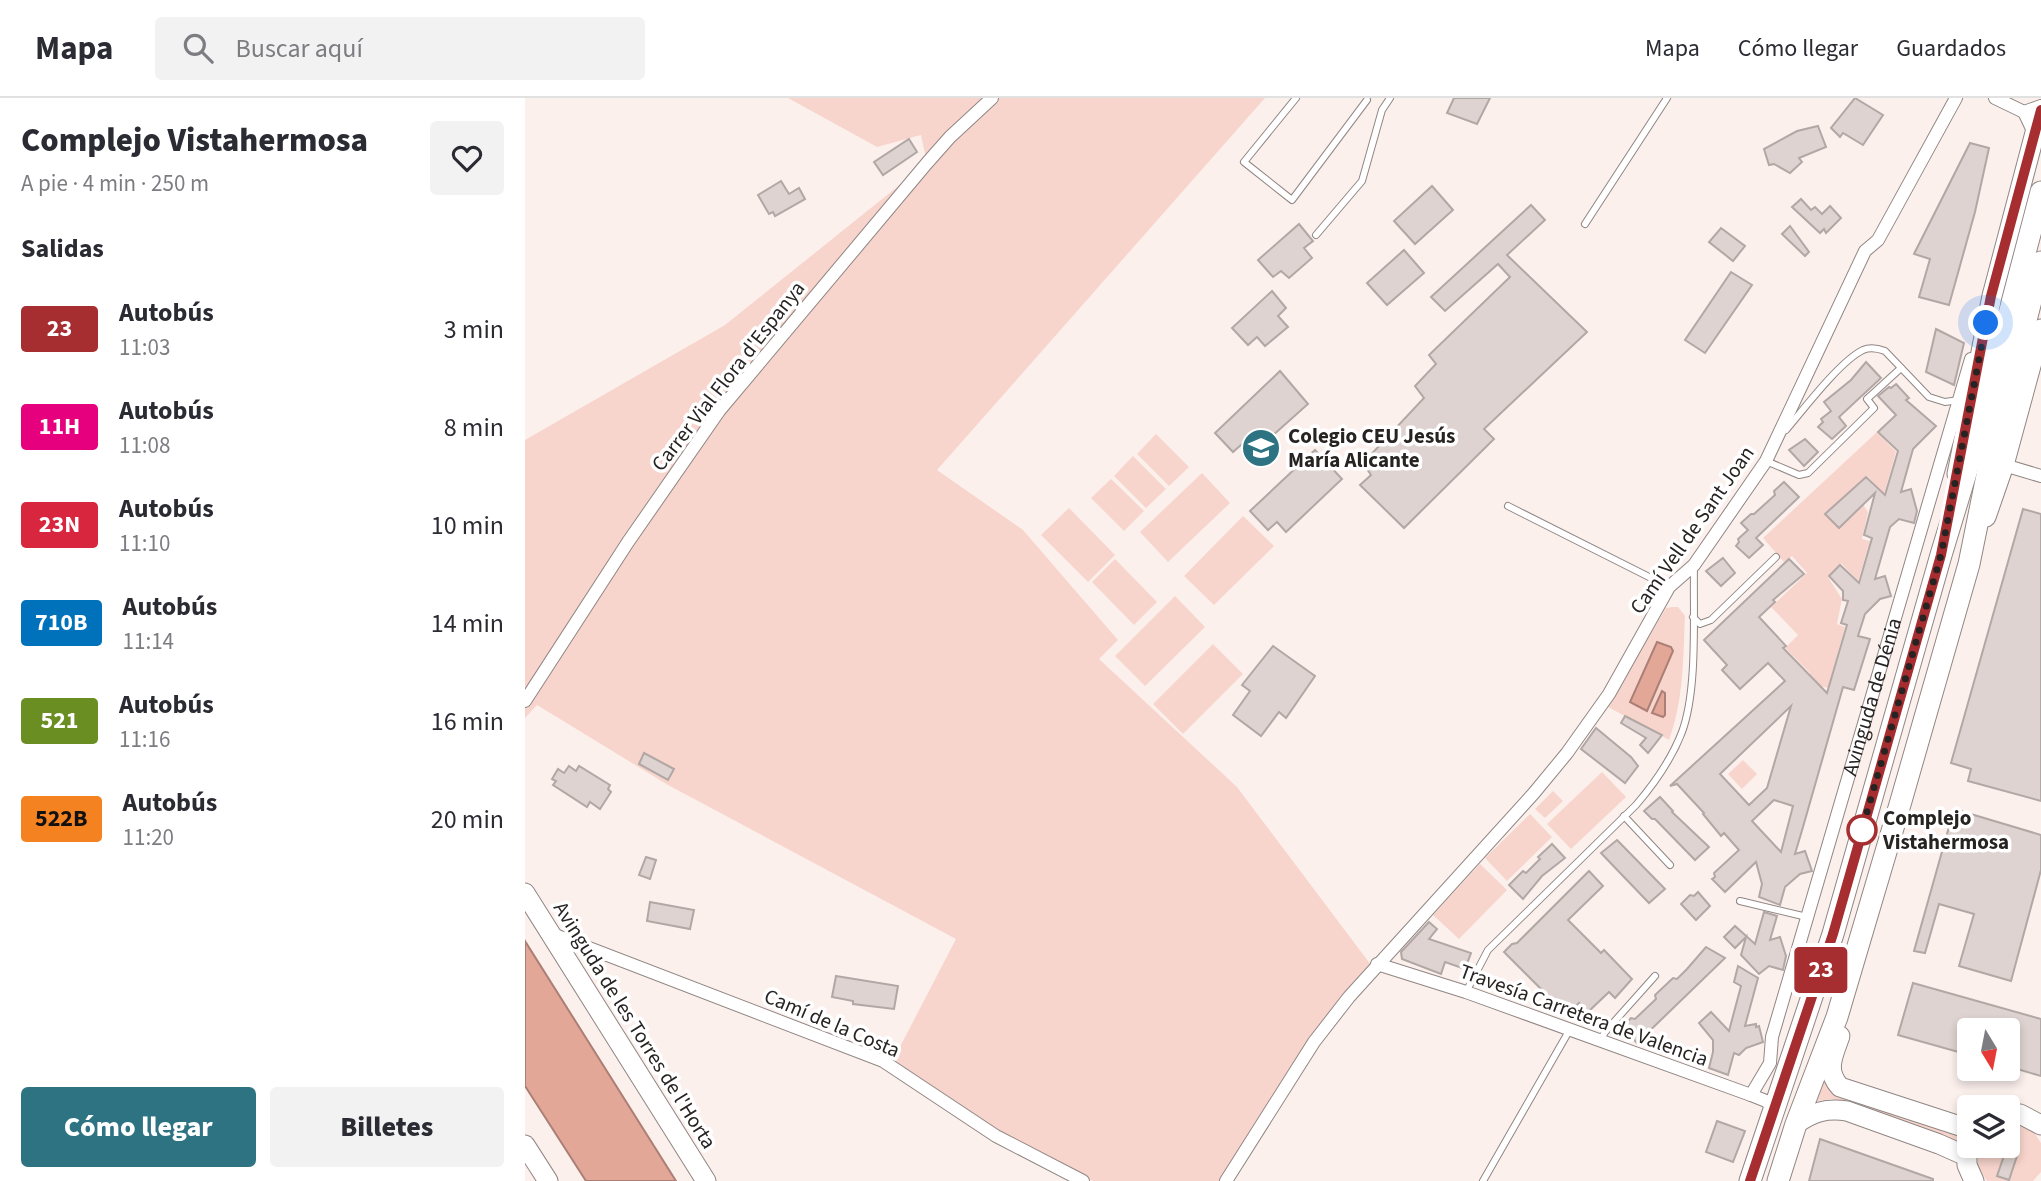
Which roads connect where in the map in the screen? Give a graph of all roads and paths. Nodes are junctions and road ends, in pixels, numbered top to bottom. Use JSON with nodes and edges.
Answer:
{"nodes":[{"id":1,"x":992,"y":98,"type":"edge"},
{"id":2,"x":1296,"y":98,"type":"edge"},
{"id":3,"x":1390,"y":98,"type":"edge"},
{"id":4,"x":1667,"y":98,"type":"edge"},
{"id":5,"x":1956,"y":98,"type":"edge"},
{"id":6,"x":1995,"y":98,"type":"edge"},
{"id":7,"x":1365,"y":99,"type":"edge"},
{"id":8,"x":2035,"y":109,"type":"edge"},
{"id":9,"x":1382,"y":110,"type":"junction"},
{"id":10,"x":2041,"y":192,"type":"edge"},
{"id":11,"x":1585,"y":223,"type":"dead end"},
{"id":12,"x":1316,"y":234,"type":"dead end"},
{"id":13,"x":2041,"y":262,"type":"edge"},
{"id":14,"x":1991,"y":296,"type":"junction"},
{"id":15,"x":2041,"y":330,"type":"edge"},
{"id":16,"x":1901,"y":368,"type":"junction"},
{"id":17,"x":1795,"y":397,"type":"junction"},
{"id":18,"x":1959,"y":400,"type":"junction"},
{"id":19,"x":1809,"y":402,"type":"junction"},
{"id":20,"x":1778,"y":440,"type":"junction"},
{"id":21,"x":1766,"y":461,"type":"junction"},
{"id":22,"x":2004,"y":465,"type":"junction"},
{"id":23,"x":2041,"y":476,"type":"edge"},
{"id":24,"x":1508,"y":506,"type":"dead end"},
{"id":25,"x":1941,"y":555,"type":"junction"},
{"id":26,"x":1776,"y":557,"type":"dead end"},
{"id":27,"x":1969,"y":564,"type":"junction"},
{"id":28,"x":1695,"y":565,"type":"junction"},
{"id":29,"x":1669,"y":587,"type":"junction"},
{"id":30,"x":1693,"y":617,"type":"junction"},
{"id":31,"x":525,"y":701,"type":"edge"},
{"id":32,"x":1624,"y":816,"type":"junction"},
{"id":33,"x":1670,"y":865,"type":"dead end"},
{"id":34,"x":525,"y":893,"type":"edge"},
{"id":35,"x":1740,"y":901,"type":"dead end"},
{"id":36,"x":1807,"y":917,"type":"junction"},
{"id":37,"x":550,"y":933,"type":"junction"},
{"id":38,"x":1377,"y":964,"type":"junction"},
{"id":39,"x":1655,"y":976,"type":"dead end"},
{"id":40,"x":1466,"y":992,"type":"junction"},
{"id":41,"x":1837,"y":1017,"type":"junction"},
{"id":42,"x":1569,"y":1031,"type":"junction"},
{"id":43,"x":1600,"y":1042,"type":"junction"},
{"id":44,"x":1751,"y":1095,"type":"junction"},
{"id":45,"x":1775,"y":1110,"type":"junction"},
{"id":46,"x":2020,"y":1114,"type":"edge"},
{"id":47,"x":1796,"y":1124,"type":"junction"},
{"id":48,"x":1957,"y":1125,"type":"edge"},
{"id":49,"x":2041,"y":1125,"type":"edge"},
{"id":50,"x":525,"y":1145,"type":"edge"},
{"id":51,"x":1957,"y":1147,"type":"edge"},
{"id":52,"x":1968,"y":1158,"type":"edge"},
{"id":53,"x":1780,"y":1179,"type":"edge"},
{"id":54,"x":548,"y":1181,"type":"edge"},
{"id":55,"x":706,"y":1181,"type":"edge"},
{"id":56,"x":1083,"y":1181,"type":"edge"},
{"id":57,"x":1226,"y":1181,"type":"edge"},
{"id":58,"x":1483,"y":1181,"type":"edge"},
{"id":59,"x":1750,"y":1181,"type":"edge"},
{"id":60,"x":1973,"y":1181,"type":"edge"}],
"edges":[{"from":1,"to":31,"type":"street","name":"Carrer Vial Flora d'Espanya"},
{"from":2,"to":7,"type":"lane"},
{"from":3,"to":9,"type":"lane"},
{"from":4,"to":11,"type":"lane"},
{"from":5,"to":17,"type":"street","name":"Camí Vell de Sant Joan"},
{"from":6,"to":8,"type":"street"},
{"from":7,"to":9,"type":"lane"},
{"from":8,"to":14,"type":"main road","name":"Avinguda de Dénia"},
{"from":9,"to":12,"type":"lane"},
{"from":10,"to":25,"type":"main road","name":"Avinguda de Dénia"},
{"from":13,"to":27,"type":"main road"},
{"from":14,"to":18,"type":"street","name":"Avinguda de Dénia"},
{"from":14,"to":25,"type":"main road","name":"Avinguda de Dénia"},
{"from":15,"to":22,"type":"main road"},
{"from":16,"to":18,"type":"lane"},
{"from":16,"to":19,"type":"lane"},
{"from":16,"to":21,"type":"lane"},
{"from":17,"to":19,"type":"lane"},
{"from":17,"to":20,"type":"street","name":"Camí Vell de Sant Joan"},
{"from":18,"to":36,"type":"street","name":"Avinguda de Dénia"},
{"from":19,"to":20,"type":"lane"},
{"from":20,"to":21,"type":"street","name":"Camí Vell de Sant Joan"},
{"from":21,"to":28,"type":"street","name":"Camí Vell de Sant Joan"},
{"from":22,"to":23,"type":"street"},
{"from":22,"to":27,"type":"main road"},
{"from":24,"to":29,"type":"lane"},
{"from":25,"to":45,"type":"main road","name":"Avinguda de Dénia"},
{"from":26,"to":30,"type":"lane"},
{"from":27,"to":41,"type":"main road"},
{"from":28,"to":29,"type":"street","name":"Camí Vell de Sant Joan"},
{"from":28,"to":30,"type":"lane"},
{"from":29,"to":38,"type":"street","name":"Camí Vell de Sant Joan"},
{"from":30,"to":32,"type":"lane"},
{"from":32,"to":33,"type":"lane"},
{"from":32,"to":40,"type":"lane"},
{"from":34,"to":37,"type":"main road","name":"Avinguda de les Torres de l'Horta"},
{"from":35,"to":36,"type":"lane"},
{"from":36,"to":44,"type":"street","name":"Avinguda de Dénia"},
{"from":37,"to":55,"type":"main road","name":"Avinguda de les Torres de l'Horta"},
{"from":37,"to":56,"type":"street","name":"Camí de la Costa"},
{"from":38,"to":40,"type":"street","name":"Travesía Carretera de Valencia"},
{"from":38,"to":57,"type":"street","name":"Camí Vell de Sant Joan"},
{"from":39,"to":43,"type":"lane"},
{"from":40,"to":42,"type":"street","name":"Travesía Carretera de Valencia"},
{"from":41,"to":47,"type":"main road"},
{"from":41,"to":48,"type":"main road"},
{"from":42,"to":43,"type":"street","name":"Travesía Carretera de Valencia"},
{"from":42,"to":58,"type":"lane"},
{"from":43,"to":44,"type":"street","name":"Travesía Carretera de Valencia"},
{"from":44,"to":45,"type":"street","name":"Travesía Carretera de Valencia"},
{"from":45,"to":59,"type":"main road","name":"Avinguda de Dénia"},
{"from":46,"to":49,"type":"main road"},
{"from":47,"to":51,"type":"main road"},
{"from":47,"to":53,"type":"main road"},
{"from":50,"to":54,"type":"main road"},
{"from":52,"to":60,"type":"main road"}]}
